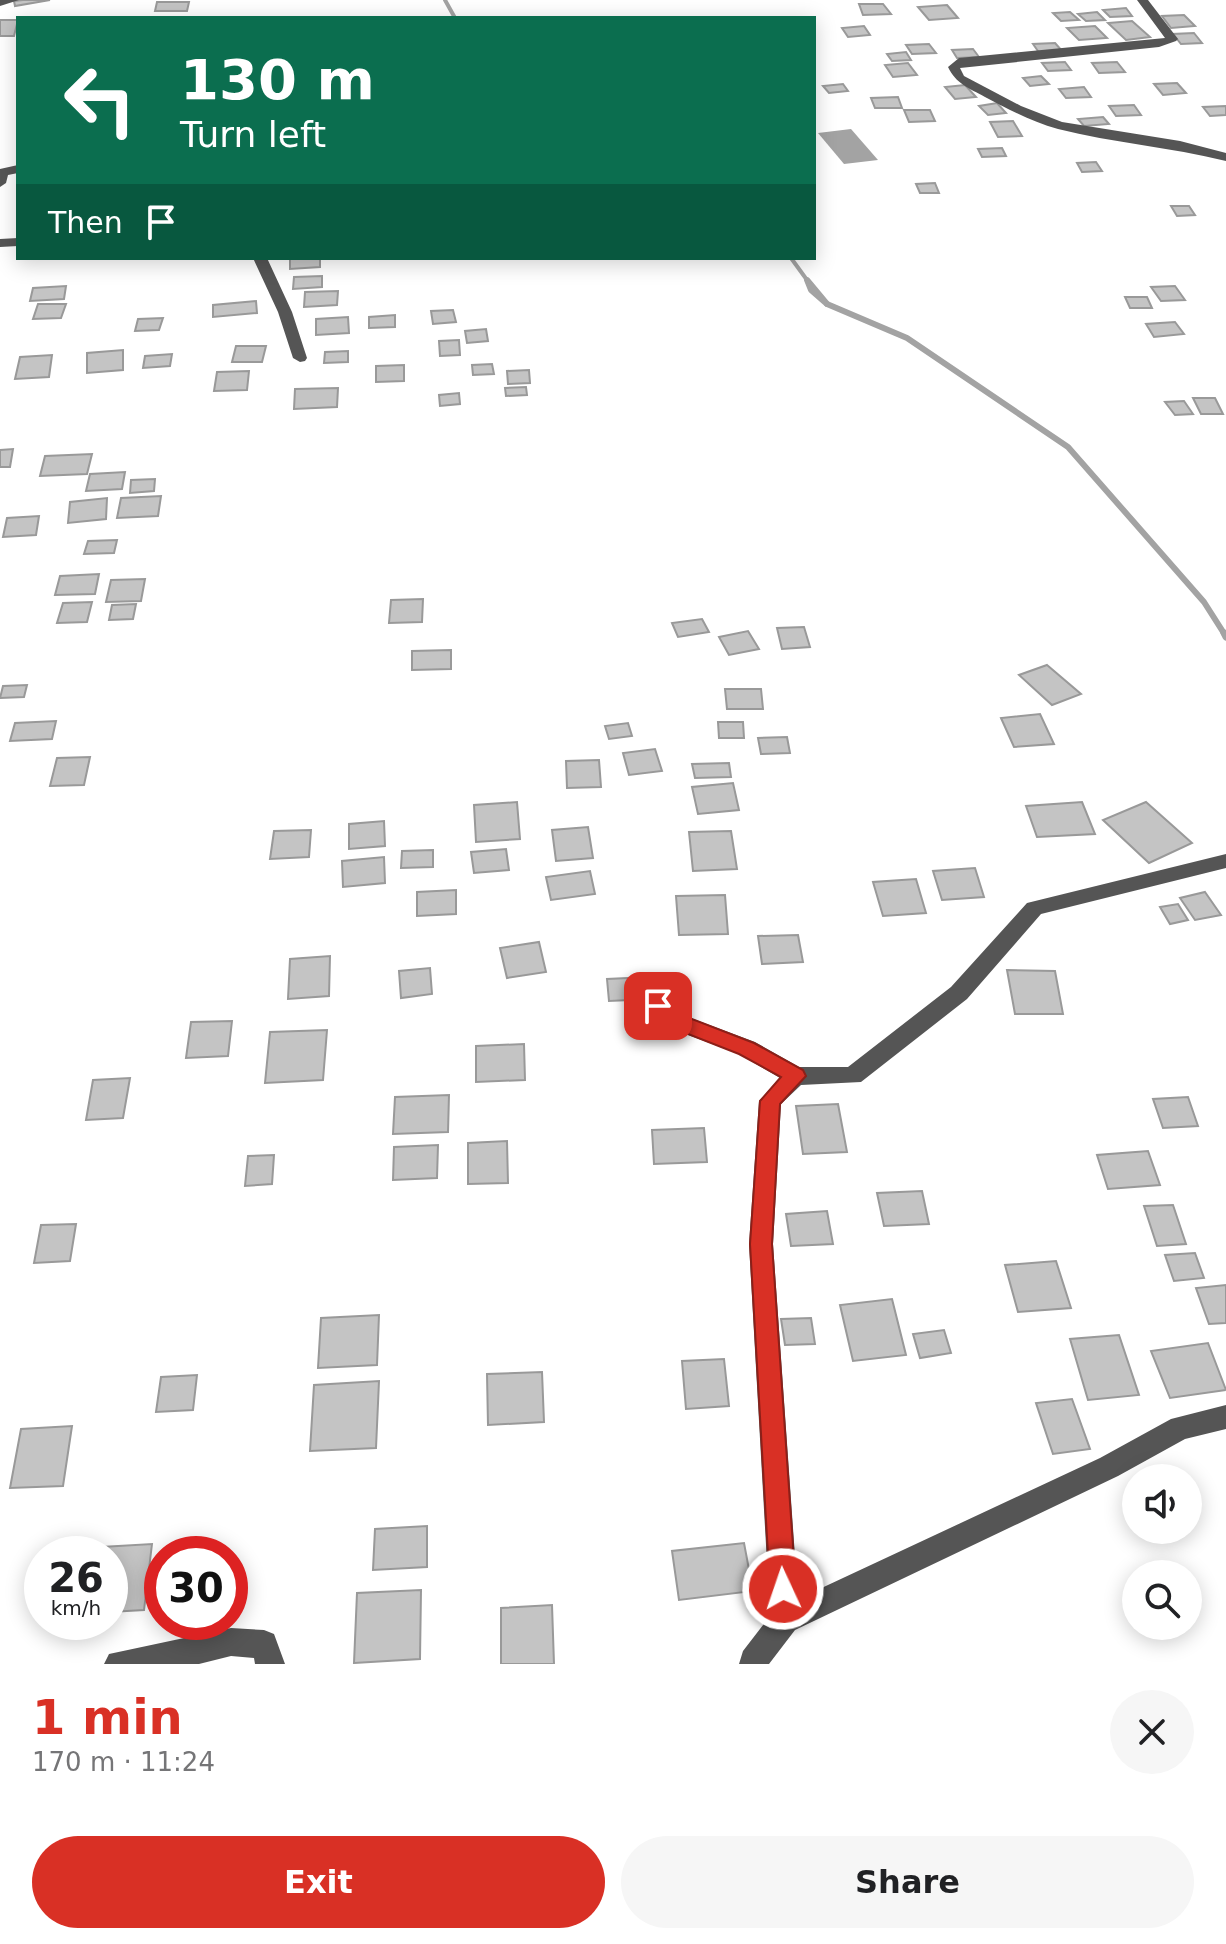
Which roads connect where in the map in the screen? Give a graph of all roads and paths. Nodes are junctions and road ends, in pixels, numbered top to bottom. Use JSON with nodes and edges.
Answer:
{"nodes":[{"id":1,"x":14,"y":0,"type":"edge"},
{"id":2,"x":1142,"y":0,"type":"edge"},
{"id":3,"x":0,"y":3,"type":"edge"},
{"id":4,"x":1226,"y":157,"type":"edge"},
{"id":5,"x":16,"y":169,"type":"edge"},
{"id":6,"x":0,"y":183,"type":"edge"},
{"id":7,"x":261,"y":260,"type":"edge"},
{"id":8,"x":300,"y":358,"type":"dead end"},
{"id":9,"x":1226,"y":861,"type":"edge"},
{"id":10,"x":658,"y":1006,"type":"dead end"},
{"id":11,"x":796,"y":1076,"type":"junction"},
{"id":12,"x":1226,"y":1417,"type":"edge"},
{"id":13,"x":785,"y":1620,"type":"junction"},
{"id":14,"x":119,"y":1664,"type":"edge"},
{"id":15,"x":270,"y":1664,"type":"edge"},
{"id":16,"x":754,"y":1664,"type":"edge"}],
"edges":[{"from":1,"to":3,"type":"street"},
{"from":2,"to":4,"type":"street"},
{"from":5,"to":6,"type":"street"},
{"from":7,"to":8,"type":"street"},
{"from":9,"to":11,"type":"street"},
{"from":10,"to":11,"type":"street"},
{"from":11,"to":13,"type":"street"},
{"from":12,"to":13,"type":"street"},
{"from":13,"to":16,"type":"street"},
{"from":14,"to":15,"type":"street"}]}
